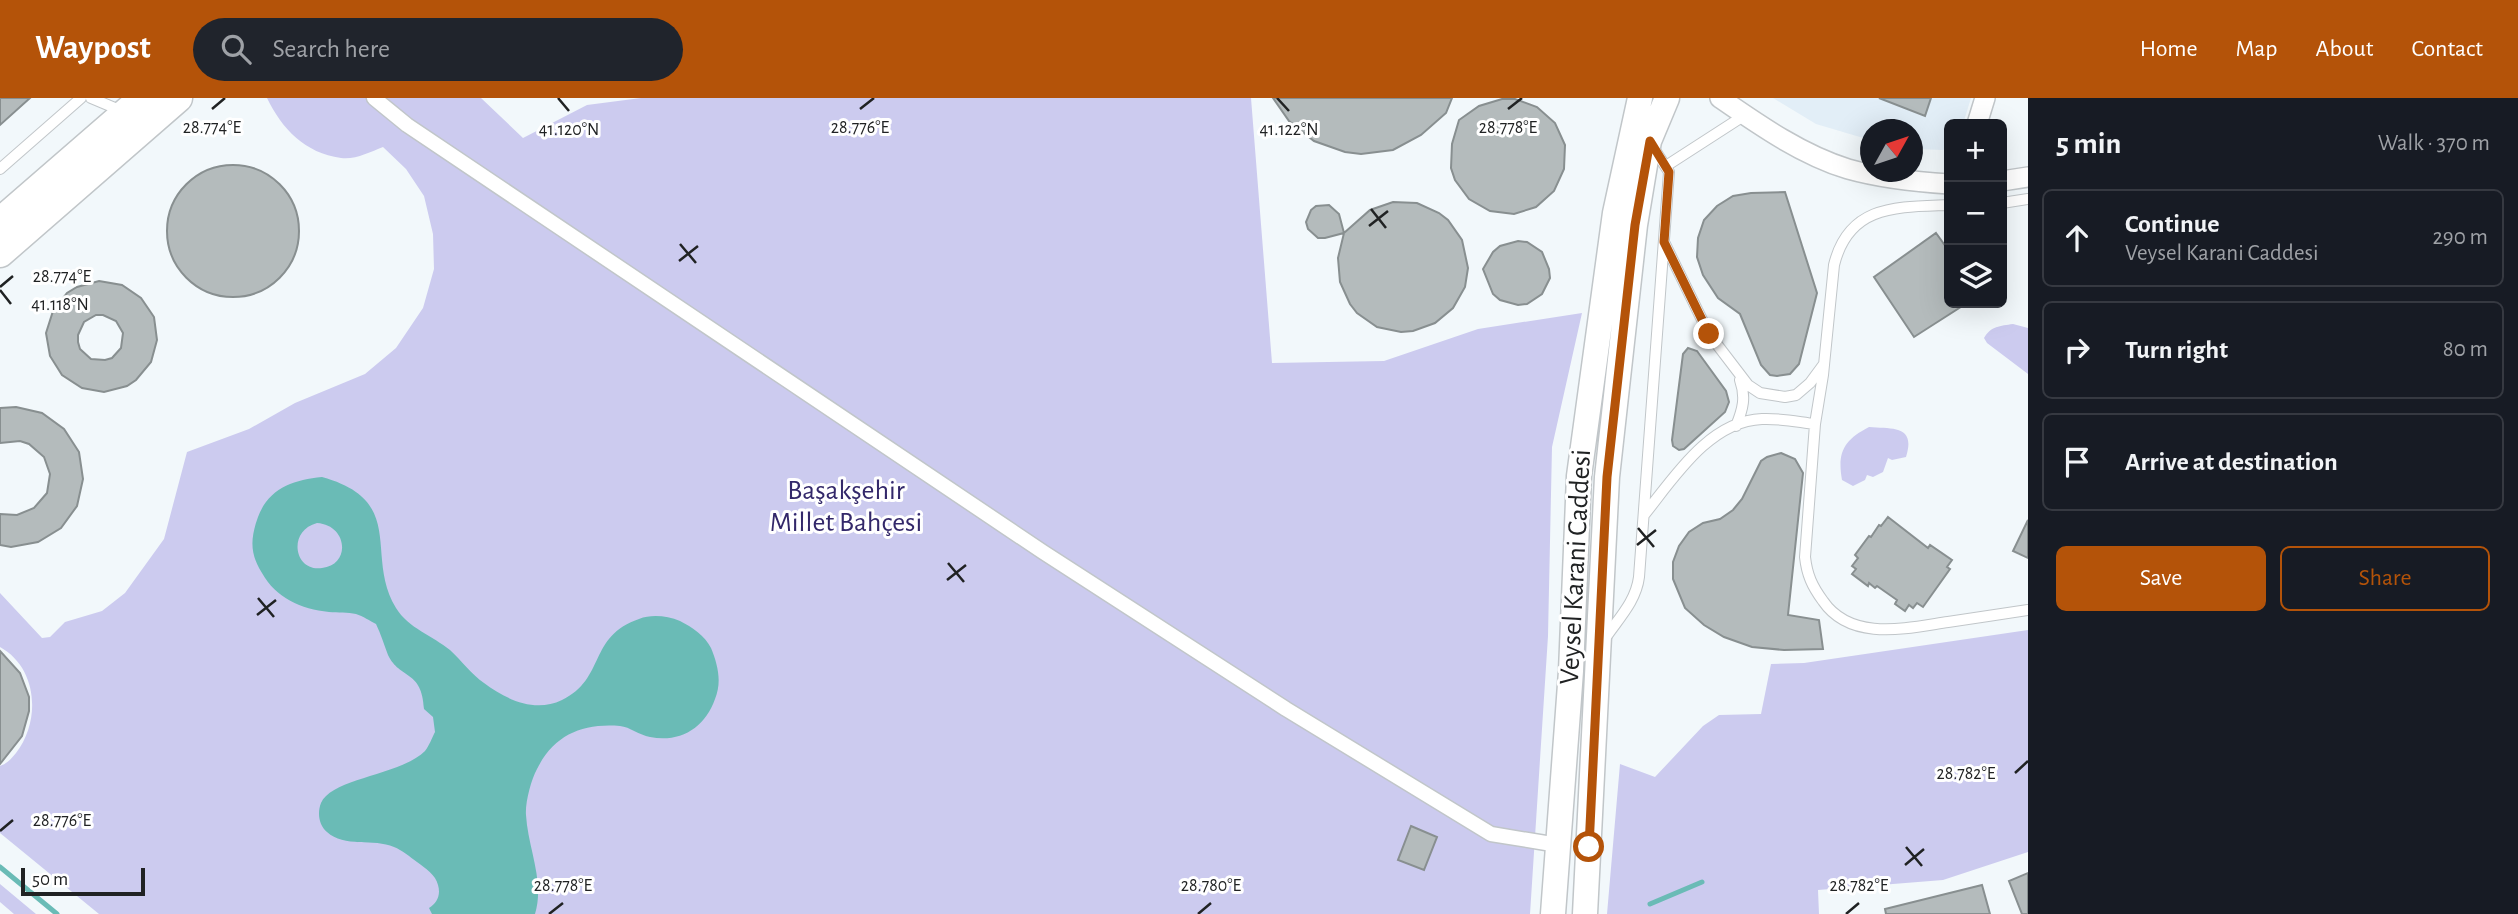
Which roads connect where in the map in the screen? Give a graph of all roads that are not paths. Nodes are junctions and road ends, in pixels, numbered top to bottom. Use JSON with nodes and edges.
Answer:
{"nodes":[{"id":1,"x":81,"y":98,"type":"edge"},
{"id":2,"x":91,"y":98,"type":"edge"},
{"id":3,"x":178,"y":98,"type":"edge"},
{"id":4,"x":374,"y":98,"type":"edge"},
{"id":5,"x":1640,"y":98,"type":"edge"},
{"id":6,"x":1667,"y":98,"type":"edge"},
{"id":7,"x":1720,"y":98,"type":"edge"},
{"id":8,"x":1985,"y":98,"type":"edge"},
{"id":9,"x":134,"y":105,"type":"edge"},
{"id":10,"x":1745,"y":115,"type":"junction"},
{"id":11,"x":1979,"y":119,"type":"edge"},
{"id":12,"x":1650,"y":141,"type":"junction"},
{"id":13,"x":1666,"y":166,"type":"junction"},
{"id":14,"x":0,"y":169,"type":"edge"},
{"id":15,"x":2028,"y":177,"type":"edge"},
{"id":16,"x":2007,"y":180,"type":"edge"},
{"id":17,"x":1944,"y":184,"type":"edge"},
{"id":18,"x":2028,"y":199,"type":"edge"},
{"id":19,"x":2007,"y":202,"type":"edge"},
{"id":20,"x":1944,"y":205,"type":"edge"},
{"id":21,"x":0,"y":222,"type":"edge"},
{"id":22,"x":1664,"y":242,"type":"junction"},
{"id":23,"x":0,"y":253,"type":"edge"},
{"id":24,"x":1824,"y":363,"type":"junction"},
{"id":25,"x":1738,"y":374,"type":"junction"},
{"id":26,"x":1815,"y":424,"type":"junction"},
{"id":27,"x":1736,"y":426,"type":"junction"},
{"id":28,"x":1644,"y":515,"type":"junction"},
{"id":29,"x":2028,"y":610,"type":"edge"},
{"id":30,"x":1597,"y":649,"type":"junction"},
{"id":31,"x":1559,"y":845,"type":"junction"},
{"id":32,"x":1553,"y":914,"type":"edge"},
{"id":33,"x":1585,"y":914,"type":"edge"}],
"edges":[{"from":1,"to":14,"type":"lane"},
{"from":2,"to":9,"type":"lane"},
{"from":3,"to":23,"type":"main road"},
{"from":4,"to":31,"type":"street"},
{"from":5,"to":31,"type":"street","name":"Veysel Karani Caddesi"},
{"from":6,"to":12,"type":"street","name":"Veysel Karani Caddesi"},
{"from":7,"to":10,"type":"street"},
{"from":8,"to":11,"type":"street"},
{"from":9,"to":21,"type":"main road"},
{"from":10,"to":13,"type":"lane"},
{"from":10,"to":17,"type":"street"},
{"from":12,"to":13,"type":"lane"},
{"from":12,"to":30,"type":"street","name":"Veysel Karani Caddesi"},
{"from":13,"to":22,"type":"lane"},
{"from":15,"to":16,"type":"street"},
{"from":18,"to":19,"type":"lane"},
{"from":20,"to":24,"type":"lane"},
{"from":22,"to":25,"type":"lane"},
{"from":22,"to":28,"type":"lane"},
{"from":24,"to":25,"type":"lane"},
{"from":24,"to":26,"type":"lane"},
{"from":25,"to":27,"type":"lane"},
{"from":26,"to":27,"type":"lane"},
{"from":26,"to":29,"type":"lane"},
{"from":27,"to":28,"type":"lane"},
{"from":28,"to":30,"type":"lane"},
{"from":30,"to":33,"type":"street","name":"Veysel Karani Caddesi"},
{"from":31,"to":32,"type":"street","name":"Veysel Karani Caddesi"}]}
